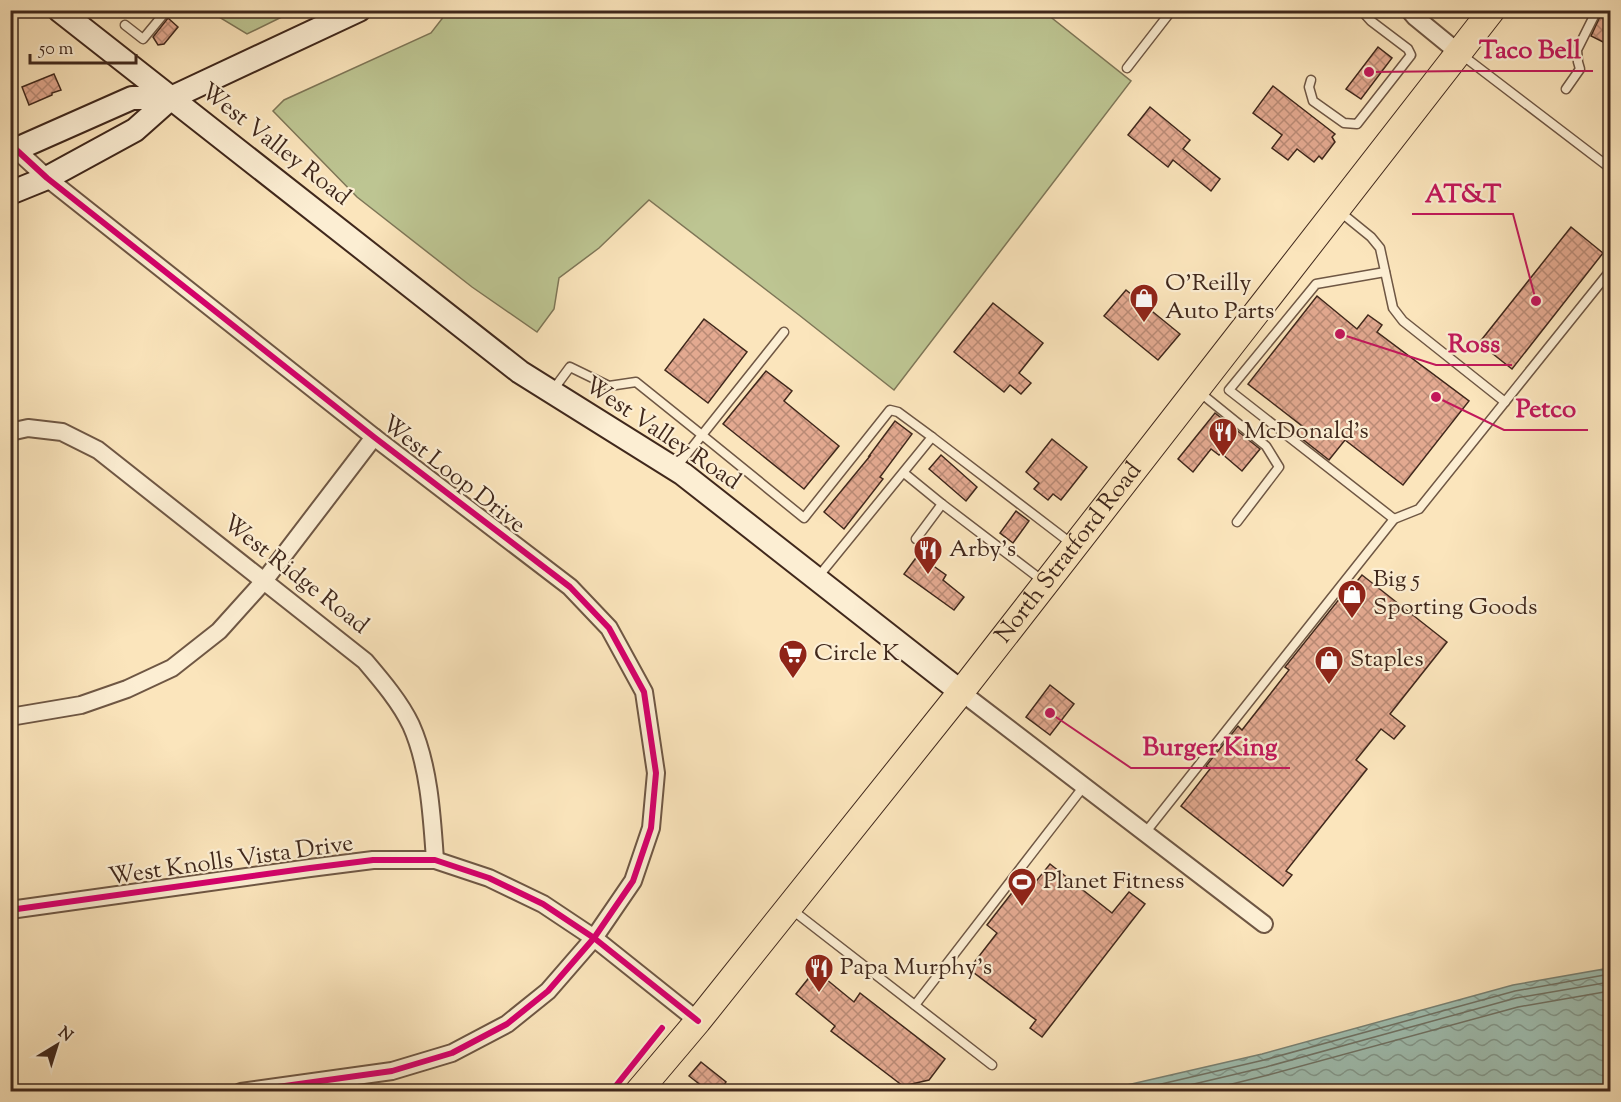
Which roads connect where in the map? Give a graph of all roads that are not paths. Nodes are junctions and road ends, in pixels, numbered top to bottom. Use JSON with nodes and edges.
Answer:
{"nodes":[{"id":1,"x":59,"y":10,"type":"edge"},
{"id":2,"x":167,"y":10,"type":"edge"},
{"id":3,"x":359,"y":10,"type":"edge"},
{"id":4,"x":1172,"y":10,"type":"edge"},
{"id":5,"x":1409,"y":10,"type":"edge"},
{"id":6,"x":1492,"y":10,"type":"edge"},
{"id":7,"x":1597,"y":10,"type":"edge"},
{"id":8,"x":1362,"y":11,"type":"edge"},
{"id":9,"x":125,"y":25,"type":"dead end"},
{"id":10,"x":1459,"y":53,"type":"junction"},
{"id":11,"x":1127,"y":68,"type":"dead end"},
{"id":12,"x":1311,"y":80,"type":"dead end"},
{"id":13,"x":1566,"y":89,"type":"dead end"},
{"id":14,"x":171,"y":98,"type":"junction"},
{"id":15,"x":13,"y":149,"type":"edge"},
{"id":16,"x":1611,"y":168,"type":"edge"},
{"id":17,"x":47,"y":178,"type":"junction"},
{"id":18,"x":10,"y":193,"type":"edge"},
{"id":19,"x":1337,"y":209,"type":"junction"},
{"id":20,"x":1611,"y":271,"type":"edge"},
{"id":21,"x":1385,"y":272,"type":"junction"},
{"id":22,"x":784,"y":332,"type":"dead end"},
{"id":23,"x":1197,"y":390,"type":"junction"},
{"id":24,"x":551,"y":392,"type":"junction"},
{"id":25,"x":1505,"y":402,"type":"junction"},
{"id":26,"x":10,"y":432,"type":"edge"},
{"id":27,"x":702,"y":435,"type":"junction"},
{"id":28,"x":374,"y":437,"type":"junction"},
{"id":29,"x":932,"y":437,"type":"junction"},
{"id":30,"x":675,"y":470,"type":"junction"},
{"id":31,"x":904,"y":473,"type":"junction"},
{"id":32,"x":942,"y":504,"type":"junction"},
{"id":33,"x":1394,"y":519,"type":"junction"},
{"id":34,"x":1237,"y":522,"type":"dead end"},
{"id":35,"x":916,"y":539,"type":"dead end"},
{"id":36,"x":1075,"y":546,"type":"junction"},
{"id":37,"x":816,"y":580,"type":"junction"},
{"id":38,"x":264,"y":581,"type":"junction"},
{"id":39,"x":1046,"y":583,"type":"junction"},
{"id":40,"x":961,"y":692,"type":"junction"},
{"id":41,"x":10,"y":717,"type":"edge"},
{"id":42,"x":1084,"y":786,"type":"junction"},
{"id":43,"x":1145,"y":833,"type":"junction"},
{"id":44,"x":435,"y":860,"type":"junction"},
{"id":45,"x":789,"y":907,"type":"junction"},
{"id":46,"x":10,"y":910,"type":"edge"},
{"id":47,"x":1264,"y":924,"type":"dead end"},
{"id":48,"x":594,"y":938,"type":"junction"},
{"id":49,"x":915,"y":1005,"type":"junction"},
{"id":50,"x":698,"y":1021,"type":"junction"},
{"id":51,"x":992,"y":1065,"type":"dead end"},
{"id":52,"x":241,"y":1092,"type":"edge"},
{"id":53,"x":638,"y":1092,"type":"edge"}],
"edges":[{"from":1,"to":14,"type":"main road","name":"West Valley Road"},
{"from":2,"to":9,"type":"lane"},
{"from":3,"to":14,"type":"main road"},
{"from":4,"to":11,"type":"lane"},
{"from":5,"to":10,"type":"street"},
{"from":6,"to":10,"type":"main road","name":"North Stratford Road"},
{"from":7,"to":13,"type":"lane"},
{"from":8,"to":12,"type":"lane"},
{"from":10,"to":16,"type":"lane"},
{"from":10,"to":19,"type":"main road","name":"North Stratford Road"},
{"from":14,"to":15,"type":"main road"},
{"from":14,"to":17,"type":"main road"},
{"from":14,"to":24,"type":"main road","name":"West Valley Road"},
{"from":15,"to":17,"type":"street","name":"West Loop Drive"},
{"from":17,"to":18,"type":"main road"},
{"from":17,"to":28,"type":"street","name":"West Loop Drive"},
{"from":19,"to":21,"type":"lane"},
{"from":19,"to":23,"type":"main road","name":"North Stratford Road"},
{"from":20,"to":25,"type":"lane"},
{"from":21,"to":25,"type":"lane"},
{"from":21,"to":33,"type":"lane"},
{"from":22,"to":27,"type":"lane"},
{"from":23,"to":34,"type":"lane"},
{"from":23,"to":36,"type":"main road","name":"North Stratford Road"},
{"from":24,"to":27,"type":"lane"},
{"from":24,"to":30,"type":"main road","name":"West Valley Road"},
{"from":25,"to":33,"type":"lane"},
{"from":26,"to":38,"type":"street","name":"West Ridge Road"},
{"from":27,"to":29,"type":"lane"},
{"from":27,"to":30,"type":"lane"},
{"from":28,"to":38,"type":"street"},
{"from":28,"to":48,"type":"street","name":"West Loop Drive"},
{"from":29,"to":31,"type":"lane"},
{"from":29,"to":36,"type":"lane"},
{"from":30,"to":37,"type":"main road","name":"West Valley Road"},
{"from":31,"to":32,"type":"lane"},
{"from":31,"to":37,"type":"lane"},
{"from":32,"to":35,"type":"lane"},
{"from":32,"to":39,"type":"lane"},
{"from":33,"to":43,"type":"lane"},
{"from":36,"to":39,"type":"main road","name":"North Stratford Road"},
{"from":37,"to":40,"type":"main road","name":"West Valley Road"},
{"from":38,"to":41,"type":"street"},
{"from":38,"to":44,"type":"street","name":"West Ridge Road"},
{"from":39,"to":40,"type":"main road","name":"North Stratford Road"},
{"from":40,"to":42,"type":"street","name":"West Valley Road"},
{"from":40,"to":45,"type":"main road","name":"North Stratford Road"},
{"from":42,"to":43,"type":"street","name":"West Valley Road"},
{"from":42,"to":49,"type":"lane"},
{"from":43,"to":47,"type":"street","name":"West Valley Road"},
{"from":44,"to":46,"type":"street","name":"West Knolls Vista Drive"},
{"from":44,"to":48,"type":"street","name":"West Knolls Vista Drive"},
{"from":45,"to":49,"type":"lane"},
{"from":45,"to":50,"type":"main road","name":"North Stratford Road"},
{"from":48,"to":50,"type":"street","name":"West Knolls Vista Drive"},
{"from":48,"to":52,"type":"street","name":"West Loop Drive"},
{"from":49,"to":51,"type":"lane"},
{"from":50,"to":53,"type":"main road","name":"North Stratford Road"}]}
